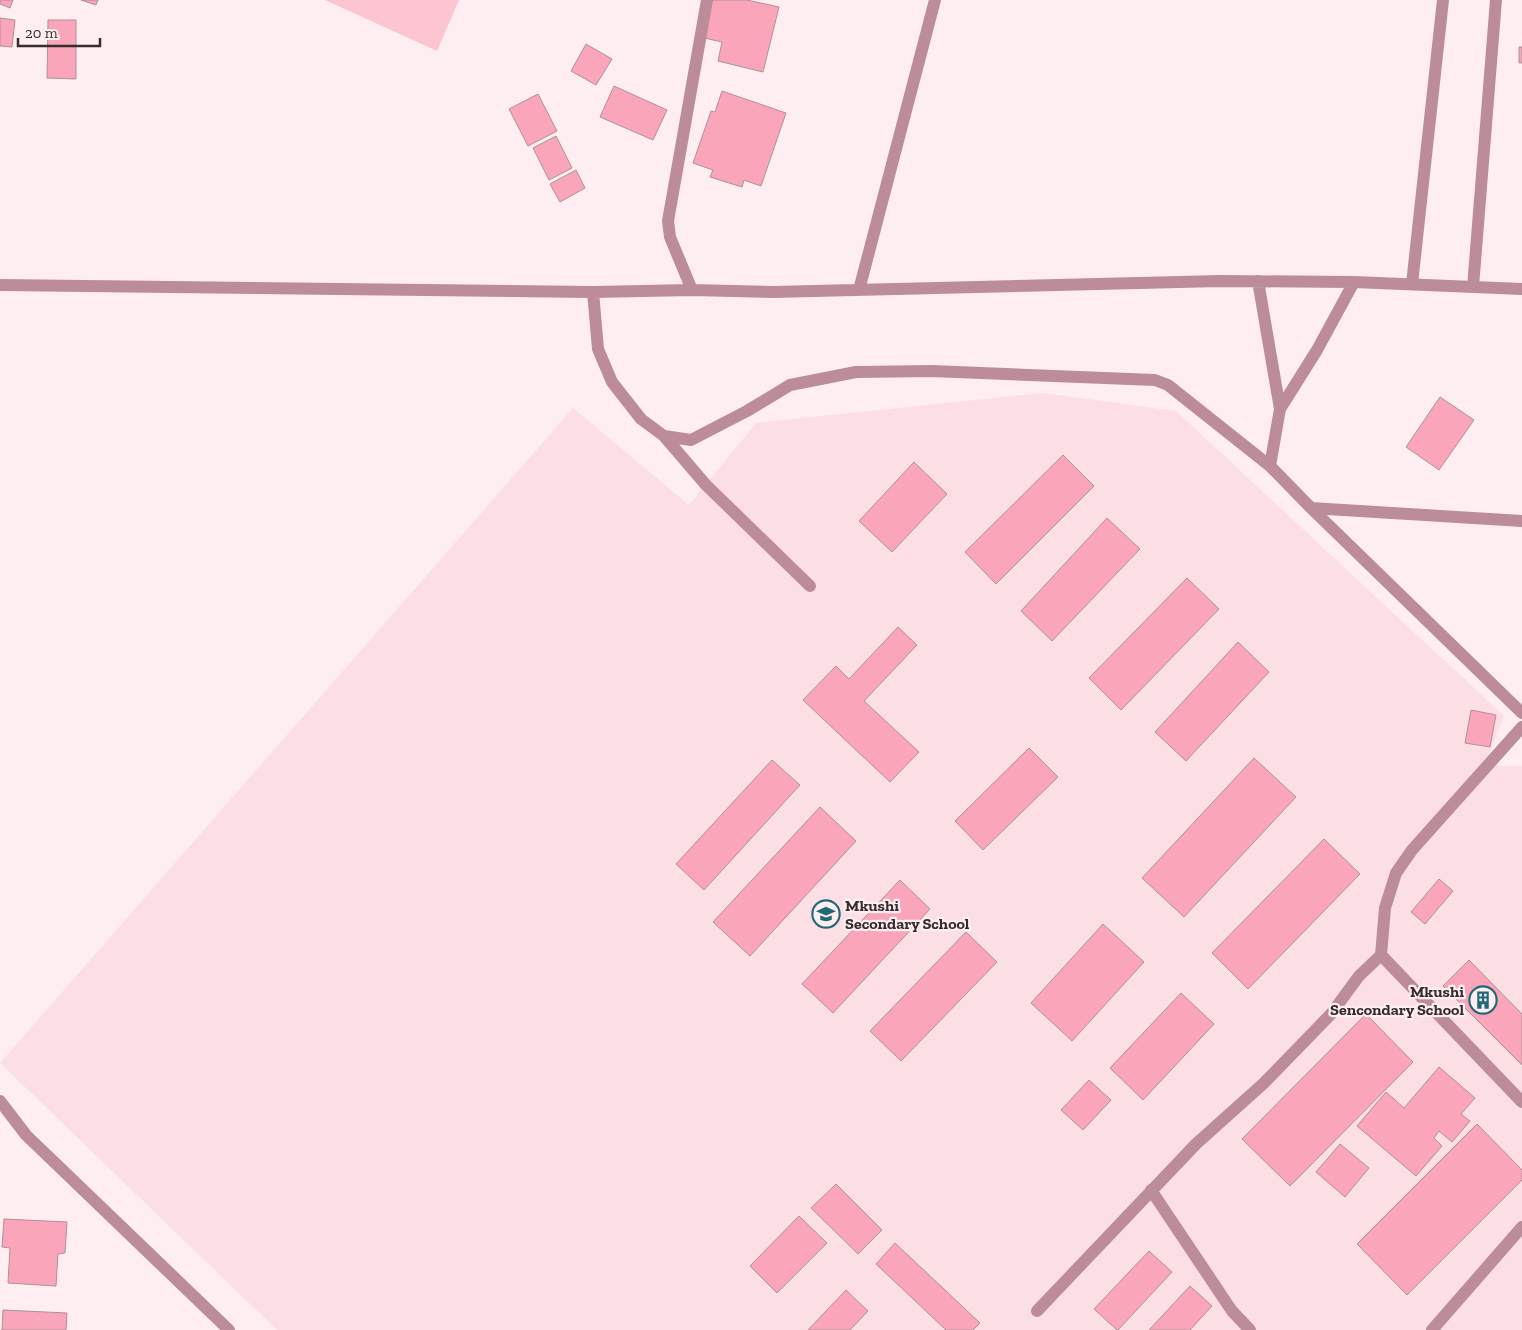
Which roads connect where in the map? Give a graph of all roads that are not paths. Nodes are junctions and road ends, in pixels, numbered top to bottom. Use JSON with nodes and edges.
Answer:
{"nodes":[{"id":1,"x":707,"y":0,"type":"edge"},
{"id":2,"x":935,"y":0,"type":"edge"},
{"id":3,"x":1443,"y":0,"type":"edge"},
{"id":4,"x":1496,"y":0,"type":"edge"},
{"id":5,"x":1258,"y":281,"type":"junction"},
{"id":6,"x":1354,"y":282,"type":"junction"},
{"id":7,"x":1412,"y":284,"type":"junction"},
{"id":8,"x":0,"y":285,"type":"edge"},
{"id":9,"x":1474,"y":287,"type":"junction"},
{"id":10,"x":1522,"y":289,"type":"edge"},
{"id":11,"x":692,"y":290,"type":"junction"},
{"id":12,"x":859,"y":290,"type":"junction"},
{"id":13,"x":593,"y":292,"type":"junction"},
{"id":14,"x":1280,"y":409,"type":"junction"},
{"id":15,"x":664,"y":436,"type":"junction"},
{"id":16,"x":1270,"y":466,"type":"junction"},
{"id":17,"x":1310,"y":508,"type":"junction"},
{"id":18,"x":1522,"y":521,"type":"edge"},
{"id":19,"x":810,"y":586,"type":"dead end"},
{"id":20,"x":1522,"y":713,"type":"edge"},
{"id":21,"x":1522,"y":727,"type":"edge"},
{"id":22,"x":1381,"y":955,"type":"junction"},
{"id":23,"x":0,"y":1101,"type":"edge"},
{"id":24,"x":1522,"y":1102,"type":"edge"},
{"id":25,"x":1151,"y":1190,"type":"junction"},
{"id":26,"x":1522,"y":1227,"type":"edge"},
{"id":27,"x":1036,"y":1311,"type":"dead end"},
{"id":28,"x":228,"y":1330,"type":"edge"},
{"id":29,"x":1250,"y":1330,"type":"edge"},
{"id":30,"x":1432,"y":1330,"type":"edge"}],
"edges":[{"from":1,"to":11,"type":"street"},
{"from":2,"to":12,"type":"street"},
{"from":3,"to":7,"type":"street"},
{"from":4,"to":9,"type":"street"},
{"from":5,"to":6,"type":"street"},
{"from":5,"to":12,"type":"street"},
{"from":5,"to":14,"type":"street"},
{"from":6,"to":7,"type":"street"},
{"from":6,"to":14,"type":"street"},
{"from":7,"to":9,"type":"street"},
{"from":8,"to":13,"type":"street"},
{"from":9,"to":10,"type":"street"},
{"from":11,"to":12,"type":"street"},
{"from":11,"to":13,"type":"street"},
{"from":13,"to":15,"type":"street"},
{"from":14,"to":16,"type":"street"},
{"from":15,"to":16,"type":"street"},
{"from":15,"to":19,"type":"street"},
{"from":16,"to":17,"type":"street"},
{"from":17,"to":18,"type":"street"},
{"from":17,"to":20,"type":"street"},
{"from":21,"to":22,"type":"street"},
{"from":22,"to":24,"type":"street"},
{"from":22,"to":25,"type":"street"},
{"from":23,"to":28,"type":"street"},
{"from":25,"to":27,"type":"street"},
{"from":25,"to":29,"type":"street"},
{"from":26,"to":30,"type":"street"}]}
